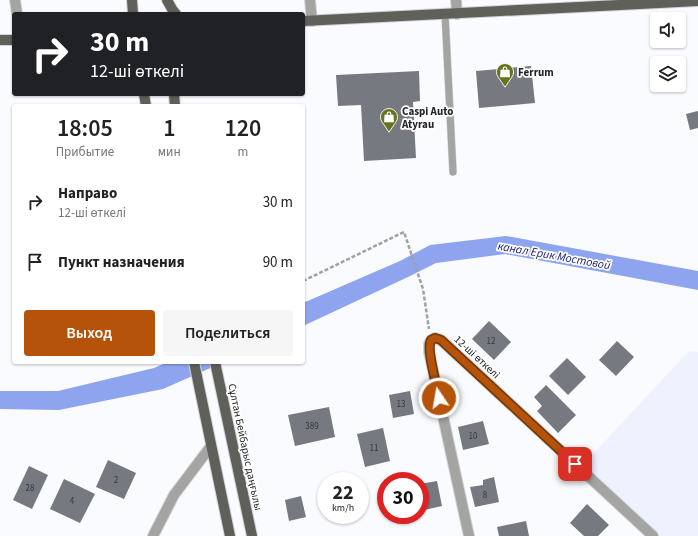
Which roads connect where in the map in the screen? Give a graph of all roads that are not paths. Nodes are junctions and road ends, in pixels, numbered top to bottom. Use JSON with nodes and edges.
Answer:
{"nodes":[{"id":1,"x":15,"y":0,"type":"edge"},
{"id":2,"x":164,"y":0,"type":"edge"},
{"id":3,"x":167,"y":0,"type":"edge"},
{"id":4,"x":310,"y":0,"type":"edge"},
{"id":5,"x":456,"y":0,"type":"edge"},
{"id":6,"x":132,"y":1,"type":"edge"},
{"id":7,"x":698,"y":1,"type":"edge"},
{"id":8,"x":594,"y":3,"type":"edge"},
{"id":9,"x":17,"y":12,"type":"edge"},
{"id":10,"x":128,"y":12,"type":"edge"},
{"id":11,"x":133,"y":12,"type":"edge"},
{"id":12,"x":166,"y":12,"type":"edge"},
{"id":13,"x":174,"y":12,"type":"edge"},
{"id":14,"x":445,"y":14,"type":"junction"},
{"id":15,"x":457,"y":14,"type":"junction"},
{"id":16,"x":308,"y":21,"type":"edge"},
{"id":17,"x":0,"y":40,"type":"edge"},
{"id":18,"x":12,"y":40,"type":"edge"},
{"id":19,"x":452,"y":172,"type":"dead end"},
{"id":20,"x":194,"y":364,"type":"edge"},
{"id":21,"x":215,"y":364,"type":"edge"},
{"id":22,"x":211,"y":446,"type":"junction"},
{"id":23,"x":153,"y":536,"type":"edge"},
{"id":24,"x":230,"y":536,"type":"edge"},
{"id":25,"x":252,"y":536,"type":"edge"},
{"id":26,"x":469,"y":536,"type":"edge"},
{"id":27,"x":653,"y":536,"type":"edge"}],
"edges":[{"from":1,"to":9,"type":"street"},
{"from":2,"to":12,"type":"main road"},
{"from":3,"to":13,"type":"main road"},
{"from":4,"to":16,"type":"street"},
{"from":5,"to":15,"type":"street"},
{"from":6,"to":10,"type":"main road"},
{"from":6,"to":11,"type":"main road"},
{"from":7,"to":8,"type":"main road"},
{"from":8,"to":15,"type":"main road"},
{"from":14,"to":15,"type":"main road"},
{"from":14,"to":16,"type":"main road"},
{"from":14,"to":19,"type":"lane"},
{"from":17,"to":18,"type":"main road"},
{"from":20,"to":22,"type":"main road"},
{"from":21,"to":25,"type":"main road","name":"Сұлтан Бейбарыс даңғылы"},
{"from":22,"to":23,"type":"street"},
{"from":22,"to":24,"type":"main road"},
{"from":26,"to":27,"type":"street","name":"12-ші өткелі"}]}
